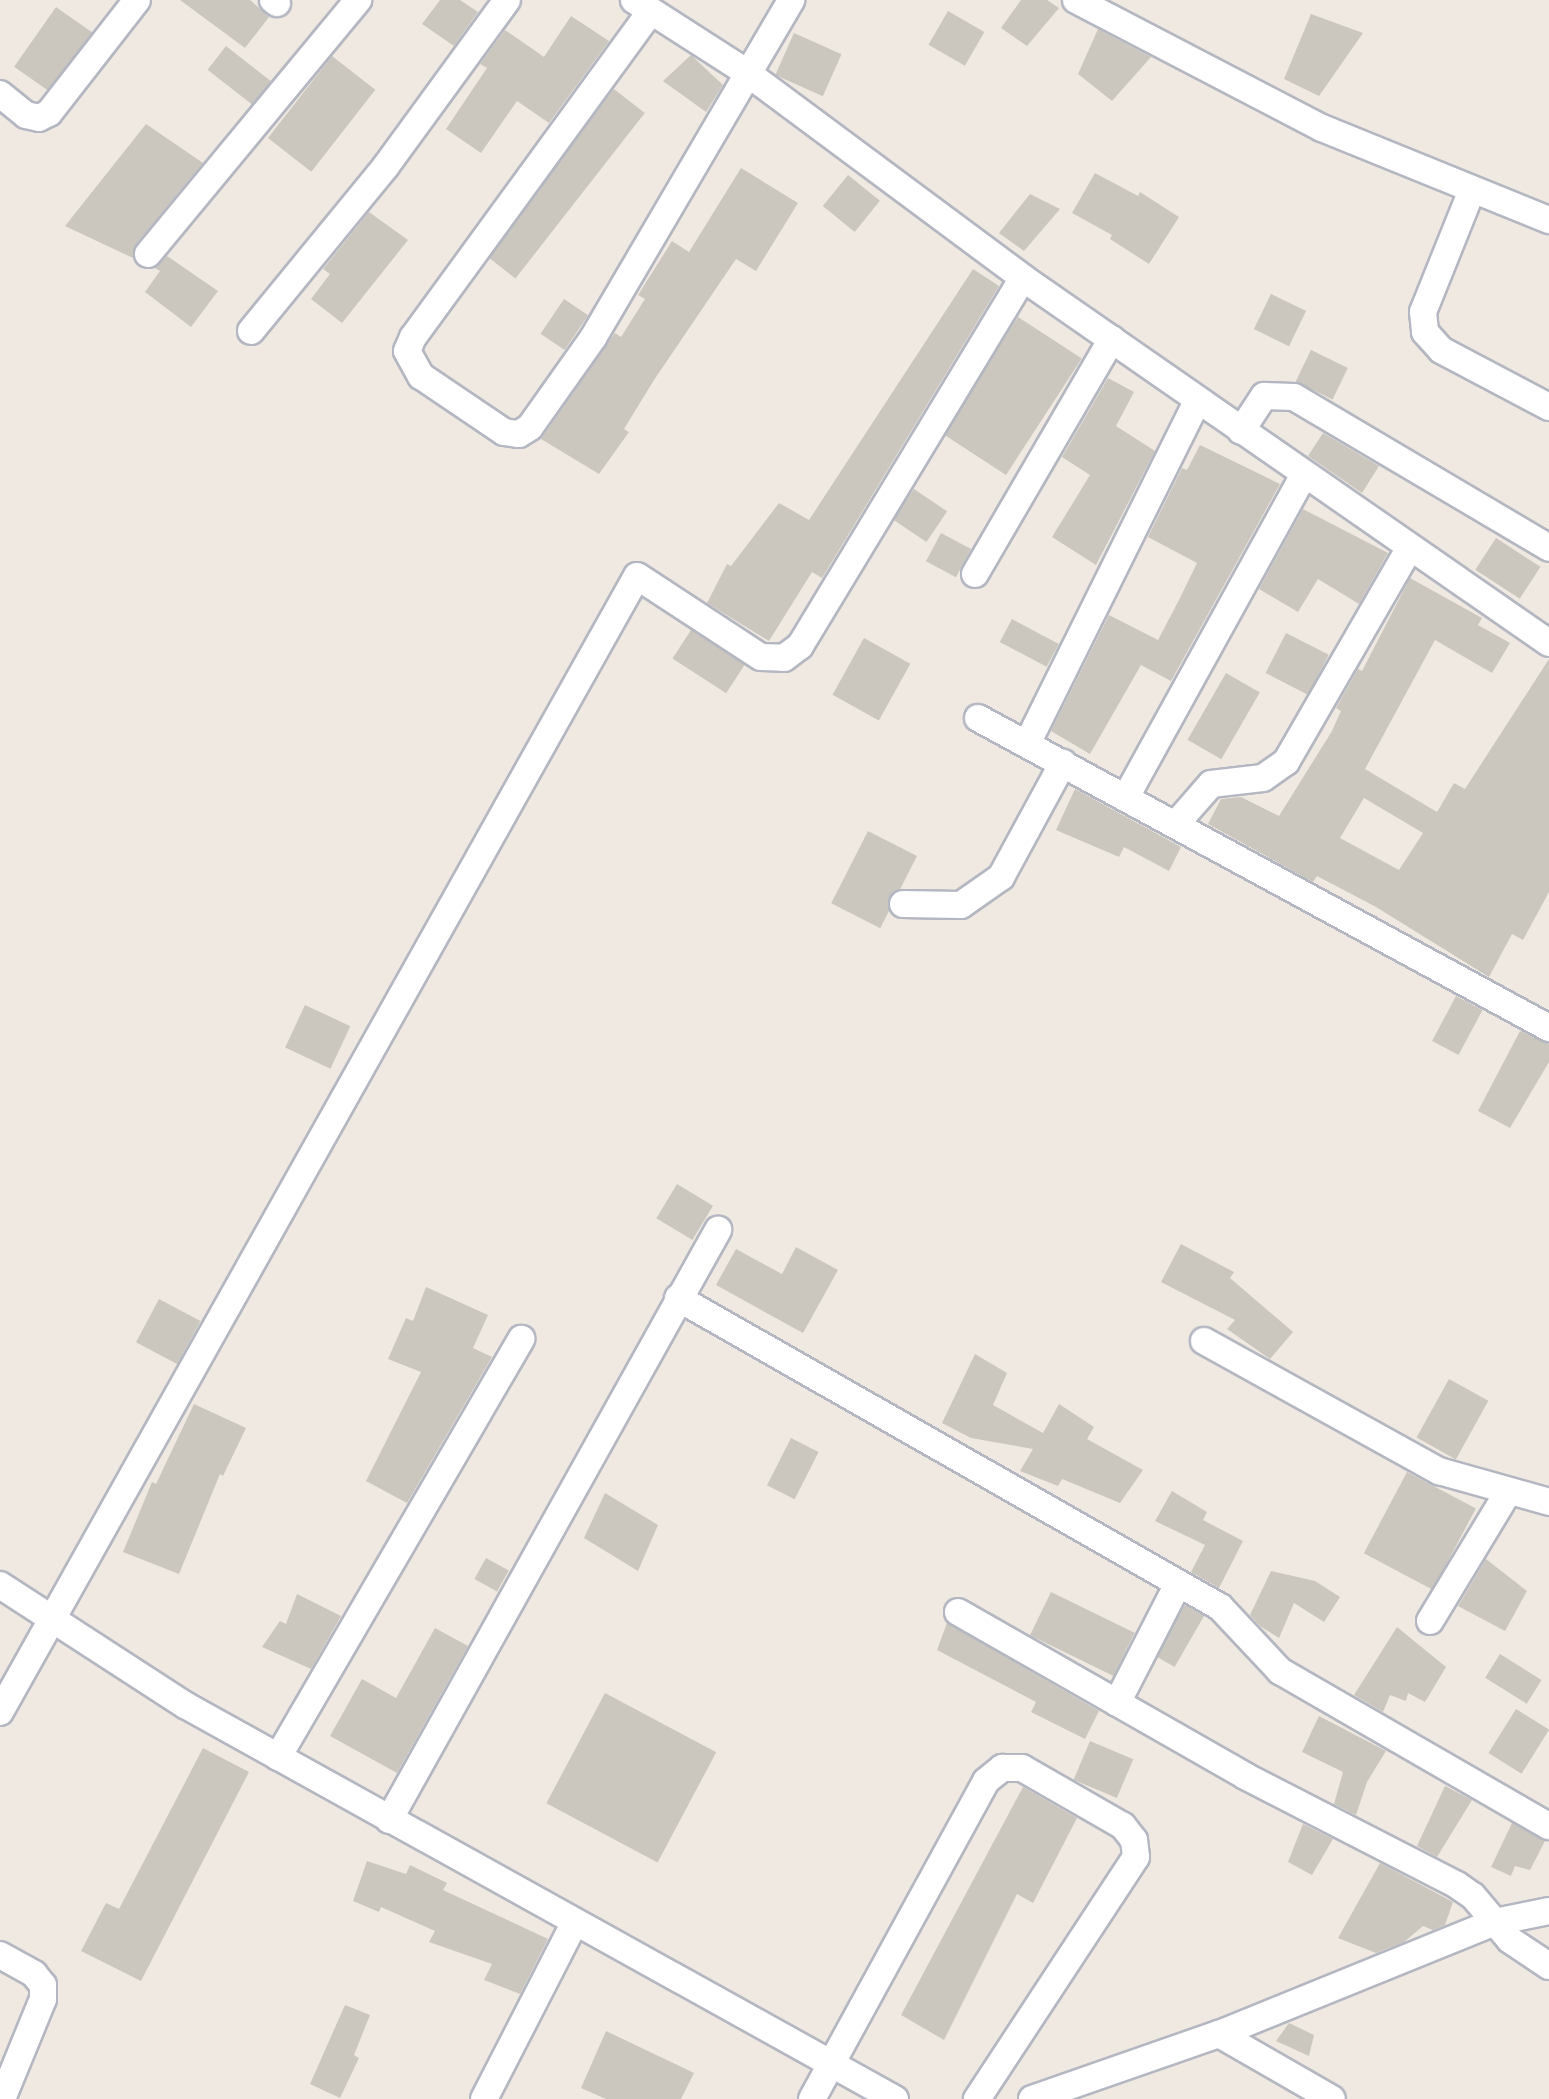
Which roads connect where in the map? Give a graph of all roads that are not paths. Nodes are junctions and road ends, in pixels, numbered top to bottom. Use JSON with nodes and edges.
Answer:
{"nodes":[{"id":1,"x":137,"y":0,"type":"edge"},
{"id":2,"x":358,"y":0,"type":"edge"},
{"id":3,"x":507,"y":0,"type":"edge"},
{"id":4,"x":791,"y":0,"type":"edge"},
{"id":5,"x":1076,"y":0,"type":"edge"},
{"id":6,"x":643,"y":6,"type":"edge"},
{"id":7,"x":746,"y":72,"type":"junction"},
{"id":8,"x":0,"y":94,"type":"edge"},
{"id":9,"x":1472,"y":190,"type":"junction"},
{"id":10,"x":1549,"y":220,"type":"edge"},
{"id":11,"x":148,"y":254,"type":"dead end"},
{"id":12,"x":1023,"y":278,"type":"junction"},
{"id":13,"x":251,"y":331,"type":"dead end"},
{"id":14,"x":1112,"y":339,"type":"junction"},
{"id":15,"x":1198,"y":400,"type":"junction"},
{"id":16,"x":1549,"y":407,"type":"edge"},
{"id":17,"x":1241,"y":431,"type":"junction"},
{"id":18,"x":1304,"y":474,"type":"junction"},
{"id":19,"x":1410,"y":547,"type":"junction"},
{"id":20,"x":1549,"y":548,"type":"edge"},
{"id":21,"x":975,"y":574,"type":"dead end"},
{"id":22,"x":1549,"y":643,"type":"edge"},
{"id":23,"x":978,"y":718,"type":"dead end"},
{"id":24,"x":1027,"y":744,"type":"junction"},
{"id":25,"x":1063,"y":763,"type":"junction"},
{"id":26,"x":1126,"y":797,"type":"junction"},
{"id":27,"x":1176,"y":824,"type":"junction"},
{"id":28,"x":903,"y":904,"type":"dead end"},
{"id":29,"x":1549,"y":1028,"type":"edge"},
{"id":30,"x":718,"y":1230,"type":"dead end"},
{"id":31,"x":678,"y":1298,"type":"junction"},
{"id":32,"x":521,"y":1339,"type":"dead end"},
{"id":33,"x":1204,"y":1341,"type":"dead end"},
{"id":34,"x":1508,"y":1492,"type":"junction"},
{"id":35,"x":1549,"y":1502,"type":"edge"},
{"id":36,"x":1178,"y":1584,"type":"junction"},
{"id":37,"x":0,"y":1585,"type":"edge"},
{"id":38,"x":958,"y":1612,"type":"dead end"},
{"id":39,"x":49,"y":1617,"type":"junction"},
{"id":40,"x":1430,"y":1621,"type":"dead end"},
{"id":41,"x":1117,"y":1703,"type":"junction"},
{"id":42,"x":0,"y":1712,"type":"edge"},
{"id":43,"x":278,"y":1757,"type":"junction"},
{"id":44,"x":389,"y":1820,"type":"junction"},
{"id":45,"x":1549,"y":1826,"type":"edge"},
{"id":46,"x":1549,"y":1911,"type":"edge"},
{"id":47,"x":1495,"y":1922,"type":"junction"},
{"id":48,"x":574,"y":1924,"type":"junction"},
{"id":49,"x":0,"y":1955,"type":"edge"},
{"id":50,"x":1549,"y":1966,"type":"edge"},
{"id":51,"x":1219,"y":2034,"type":"junction"},
{"id":52,"x":830,"y":2062,"type":"junction"},
{"id":53,"x":2,"y":2099,"type":"edge"},
{"id":54,"x":484,"y":2099,"type":"edge"},
{"id":55,"x":812,"y":2099,"type":"edge"},
{"id":56,"x":895,"y":2099,"type":"edge"},
{"id":57,"x":977,"y":2099,"type":"edge"},
{"id":58,"x":1032,"y":2099,"type":"edge"},
{"id":59,"x":1332,"y":2099,"type":"edge"}],
"edges":[{"from":1,"to":8,"type":"street"},
{"from":2,"to":11,"type":"street"},
{"from":3,"to":13,"type":"street"},
{"from":4,"to":7,"type":"street"},
{"from":5,"to":9,"type":"street"},
{"from":6,"to":7,"type":"street"},
{"from":6,"to":7,"type":"street"},
{"from":7,"to":12,"type":"street"},
{"from":9,"to":10,"type":"street"},
{"from":9,"to":16,"type":"street"},
{"from":12,"to":14,"type":"street"},
{"from":12,"to":39,"type":"street"},
{"from":14,"to":15,"type":"street"},
{"from":14,"to":21,"type":"street"},
{"from":15,"to":17,"type":"street"},
{"from":15,"to":24,"type":"street"},
{"from":17,"to":18,"type":"street"},
{"from":17,"to":20,"type":"street"},
{"from":18,"to":19,"type":"street"},
{"from":18,"to":26,"type":"street"},
{"from":19,"to":22,"type":"street"},
{"from":19,"to":27,"type":"street"},
{"from":23,"to":24,"type":"street"},
{"from":24,"to":25,"type":"street"},
{"from":25,"to":26,"type":"street"},
{"from":25,"to":28,"type":"street"},
{"from":26,"to":27,"type":"street"},
{"from":27,"to":29,"type":"street"},
{"from":30,"to":31,"type":"street"},
{"from":31,"to":36,"type":"street"},
{"from":31,"to":44,"type":"street"},
{"from":32,"to":43,"type":"street"},
{"from":33,"to":34,"type":"street"},
{"from":34,"to":35,"type":"street"},
{"from":34,"to":40,"type":"street"},
{"from":36,"to":41,"type":"street"},
{"from":36,"to":45,"type":"street"},
{"from":37,"to":39,"type":"street"},
{"from":38,"to":41,"type":"street"},
{"from":39,"to":42,"type":"street"},
{"from":39,"to":43,"type":"street"},
{"from":41,"to":47,"type":"street"},
{"from":43,"to":44,"type":"street"},
{"from":44,"to":48,"type":"street"},
{"from":46,"to":47,"type":"street"},
{"from":47,"to":50,"type":"street"},
{"from":47,"to":51,"type":"street"},
{"from":48,"to":52,"type":"street"},
{"from":48,"to":54,"type":"street"},
{"from":49,"to":53,"type":"street"},
{"from":51,"to":58,"type":"street"},
{"from":51,"to":59,"type":"street"},
{"from":52,"to":55,"type":"street"},
{"from":52,"to":56,"type":"street"},
{"from":52,"to":57,"type":"street"}]}
